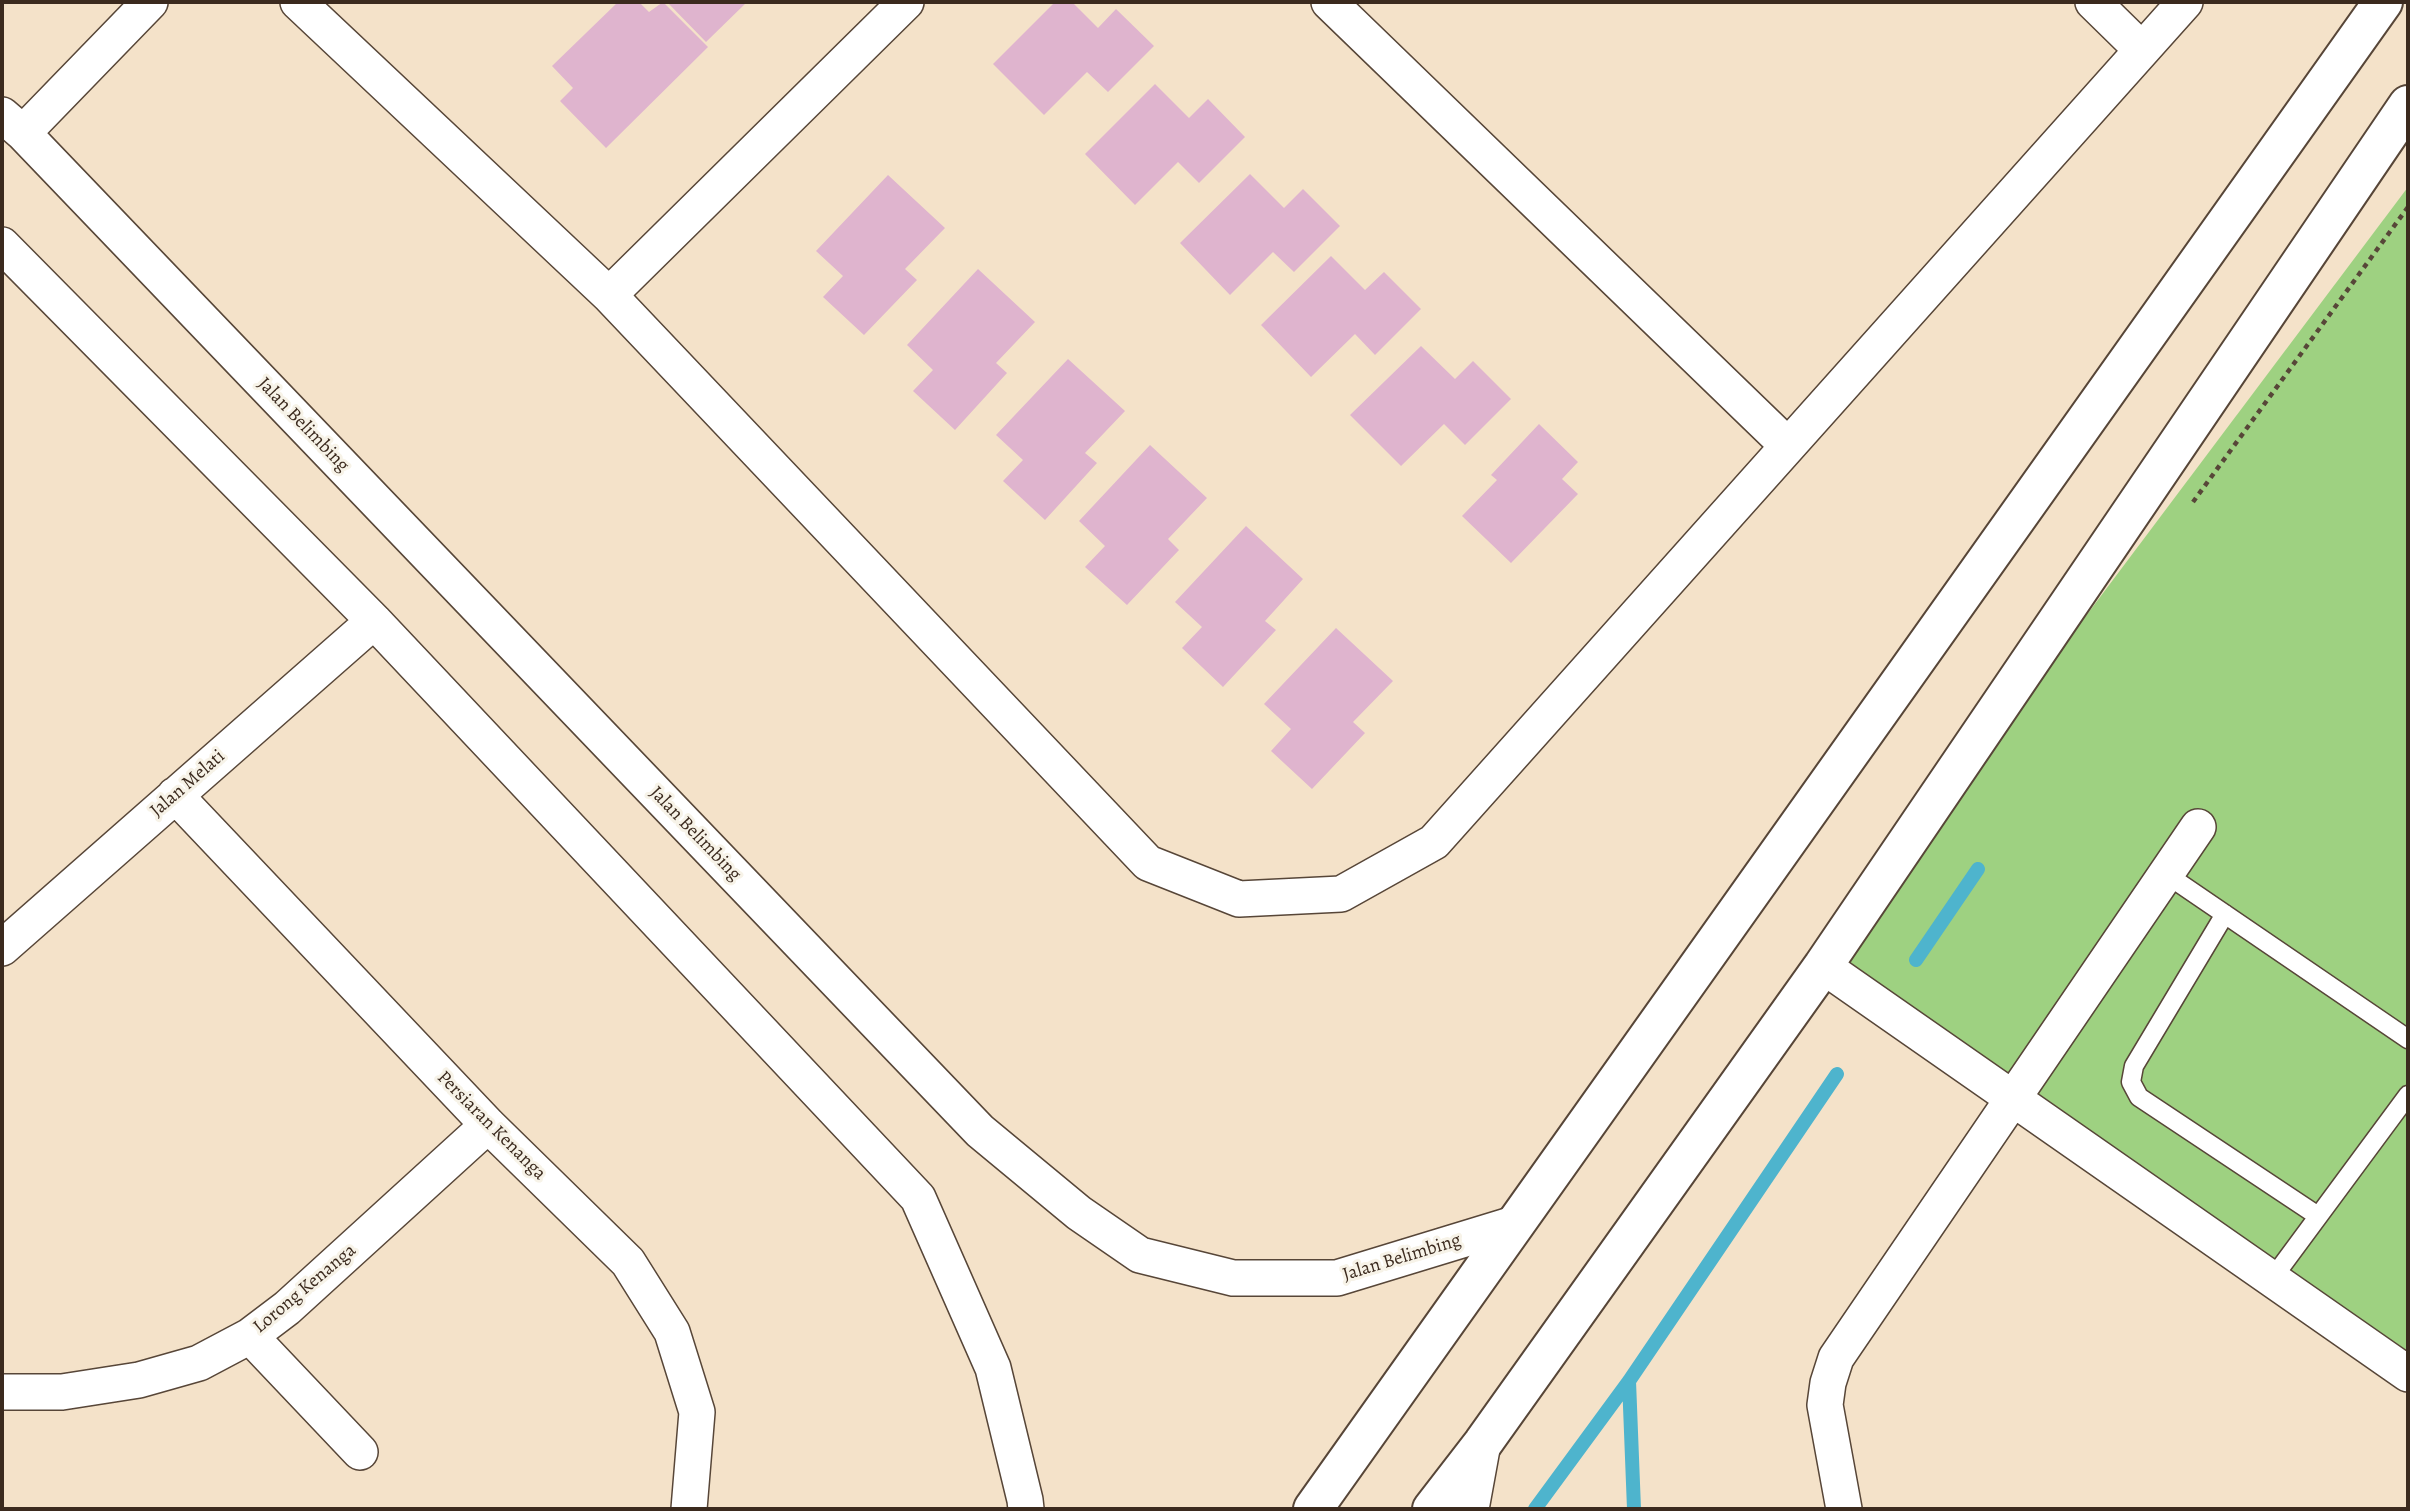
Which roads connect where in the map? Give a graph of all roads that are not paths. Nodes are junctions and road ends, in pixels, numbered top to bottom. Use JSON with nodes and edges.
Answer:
{"nodes":[{"id":1,"x":150,"y":2,"type":"edge"},
{"id":2,"x":298,"y":2,"type":"edge"},
{"id":3,"x":906,"y":2,"type":"edge"},
{"id":4,"x":1329,"y":2,"type":"edge"},
{"id":5,"x":2093,"y":2,"type":"edge"},
{"id":6,"x":2185,"y":2,"type":"edge"},
{"id":7,"x":2383,"y":2,"type":"edge"},
{"id":8,"x":2142,"y":50,"type":"junction"},
{"id":9,"x":2408,"y":105,"type":"edge"},
{"id":10,"x":12,"y":124,"type":"edge"},
{"id":11,"x":2,"y":245,"type":"edge"},
{"id":12,"x":609,"y":295,"type":"junction"},
{"id":13,"x":1788,"y":446,"type":"junction"},
{"id":14,"x":374,"y":621,"type":"junction"},
{"id":15,"x":176,"y":795,"type":"junction"},
{"id":16,"x":2198,"y":827,"type":"dead end"},
{"id":17,"x":2166,"y":874,"type":"junction"},
{"id":18,"x":2225,"y":914,"type":"junction"},
{"id":19,"x":2,"y":948,"type":"edge"},
{"id":20,"x":1823,"y":966,"type":"junction"},
{"id":21,"x":2408,"y":1039,"type":"edge"},
{"id":22,"x":2408,"y":1095,"type":"edge"},
{"id":23,"x":2012,"y":1098,"type":"junction"},
{"id":24,"x":488,"y":1125,"type":"junction"},
{"id":25,"x":2318,"y":1216,"type":"junction"},
{"id":26,"x":1514,"y":1224,"type":"junction"},
{"id":27,"x":2272,"y":1279,"type":"junction"},
{"id":28,"x":250,"y":1336,"type":"junction"},
{"id":29,"x":2407,"y":1371,"type":"edge"},
{"id":30,"x":2,"y":1392,"type":"edge"},
{"id":31,"x":1483,"y":1443,"type":"junction"},
{"id":32,"x":360,"y":1452,"type":"dead end"},
{"id":33,"x":689,"y":1509,"type":"edge"},
{"id":34,"x":1026,"y":1509,"type":"edge"},
{"id":35,"x":1313,"y":1509,"type":"edge"},
{"id":36,"x":1432,"y":1509,"type":"edge"},
{"id":37,"x":1471,"y":1509,"type":"edge"},
{"id":38,"x":1844,"y":1509,"type":"edge"}],
"edges":[{"from":1,"to":10,"type":"street"},
{"from":2,"to":12,"type":"street"},
{"from":3,"to":12,"type":"street"},
{"from":4,"to":13,"type":"street"},
{"from":5,"to":8,"type":"street"},
{"from":6,"to":8,"type":"street"},
{"from":7,"to":26,"type":"main road"},
{"from":8,"to":13,"type":"street"},
{"from":9,"to":20,"type":"main road"},
{"from":10,"to":26,"type":"street","name":"Jalan Belimbing"},
{"from":11,"to":14,"type":"street"},
{"from":12,"to":13,"type":"street"},
{"from":14,"to":15,"type":"street","name":"Jalan Melati"},
{"from":14,"to":34,"type":"street"},
{"from":15,"to":19,"type":"street","name":"Jalan Melati"},
{"from":15,"to":24,"type":"street","name":"Persiaran Kenanga"},
{"from":16,"to":17,"type":"street"},
{"from":17,"to":18,"type":"lane"},
{"from":17,"to":23,"type":"street"},
{"from":18,"to":21,"type":"lane"},
{"from":18,"to":25,"type":"lane"},
{"from":20,"to":23,"type":"street"},
{"from":20,"to":31,"type":"main road"},
{"from":22,"to":25,"type":"lane"},
{"from":23,"to":27,"type":"street"},
{"from":23,"to":38,"type":"street"},
{"from":24,"to":28,"type":"street","name":"Lorong Kenanga"},
{"from":24,"to":33,"type":"street","name":"Persiaran Kenanga"},
{"from":25,"to":27,"type":"lane"},
{"from":26,"to":35,"type":"main road"},
{"from":27,"to":29,"type":"street"},
{"from":28,"to":30,"type":"street","name":"Lorong Kenanga"},
{"from":28,"to":32,"type":"street"},
{"from":31,"to":36,"type":"main road"},
{"from":31,"to":37,"type":"street"}]}
